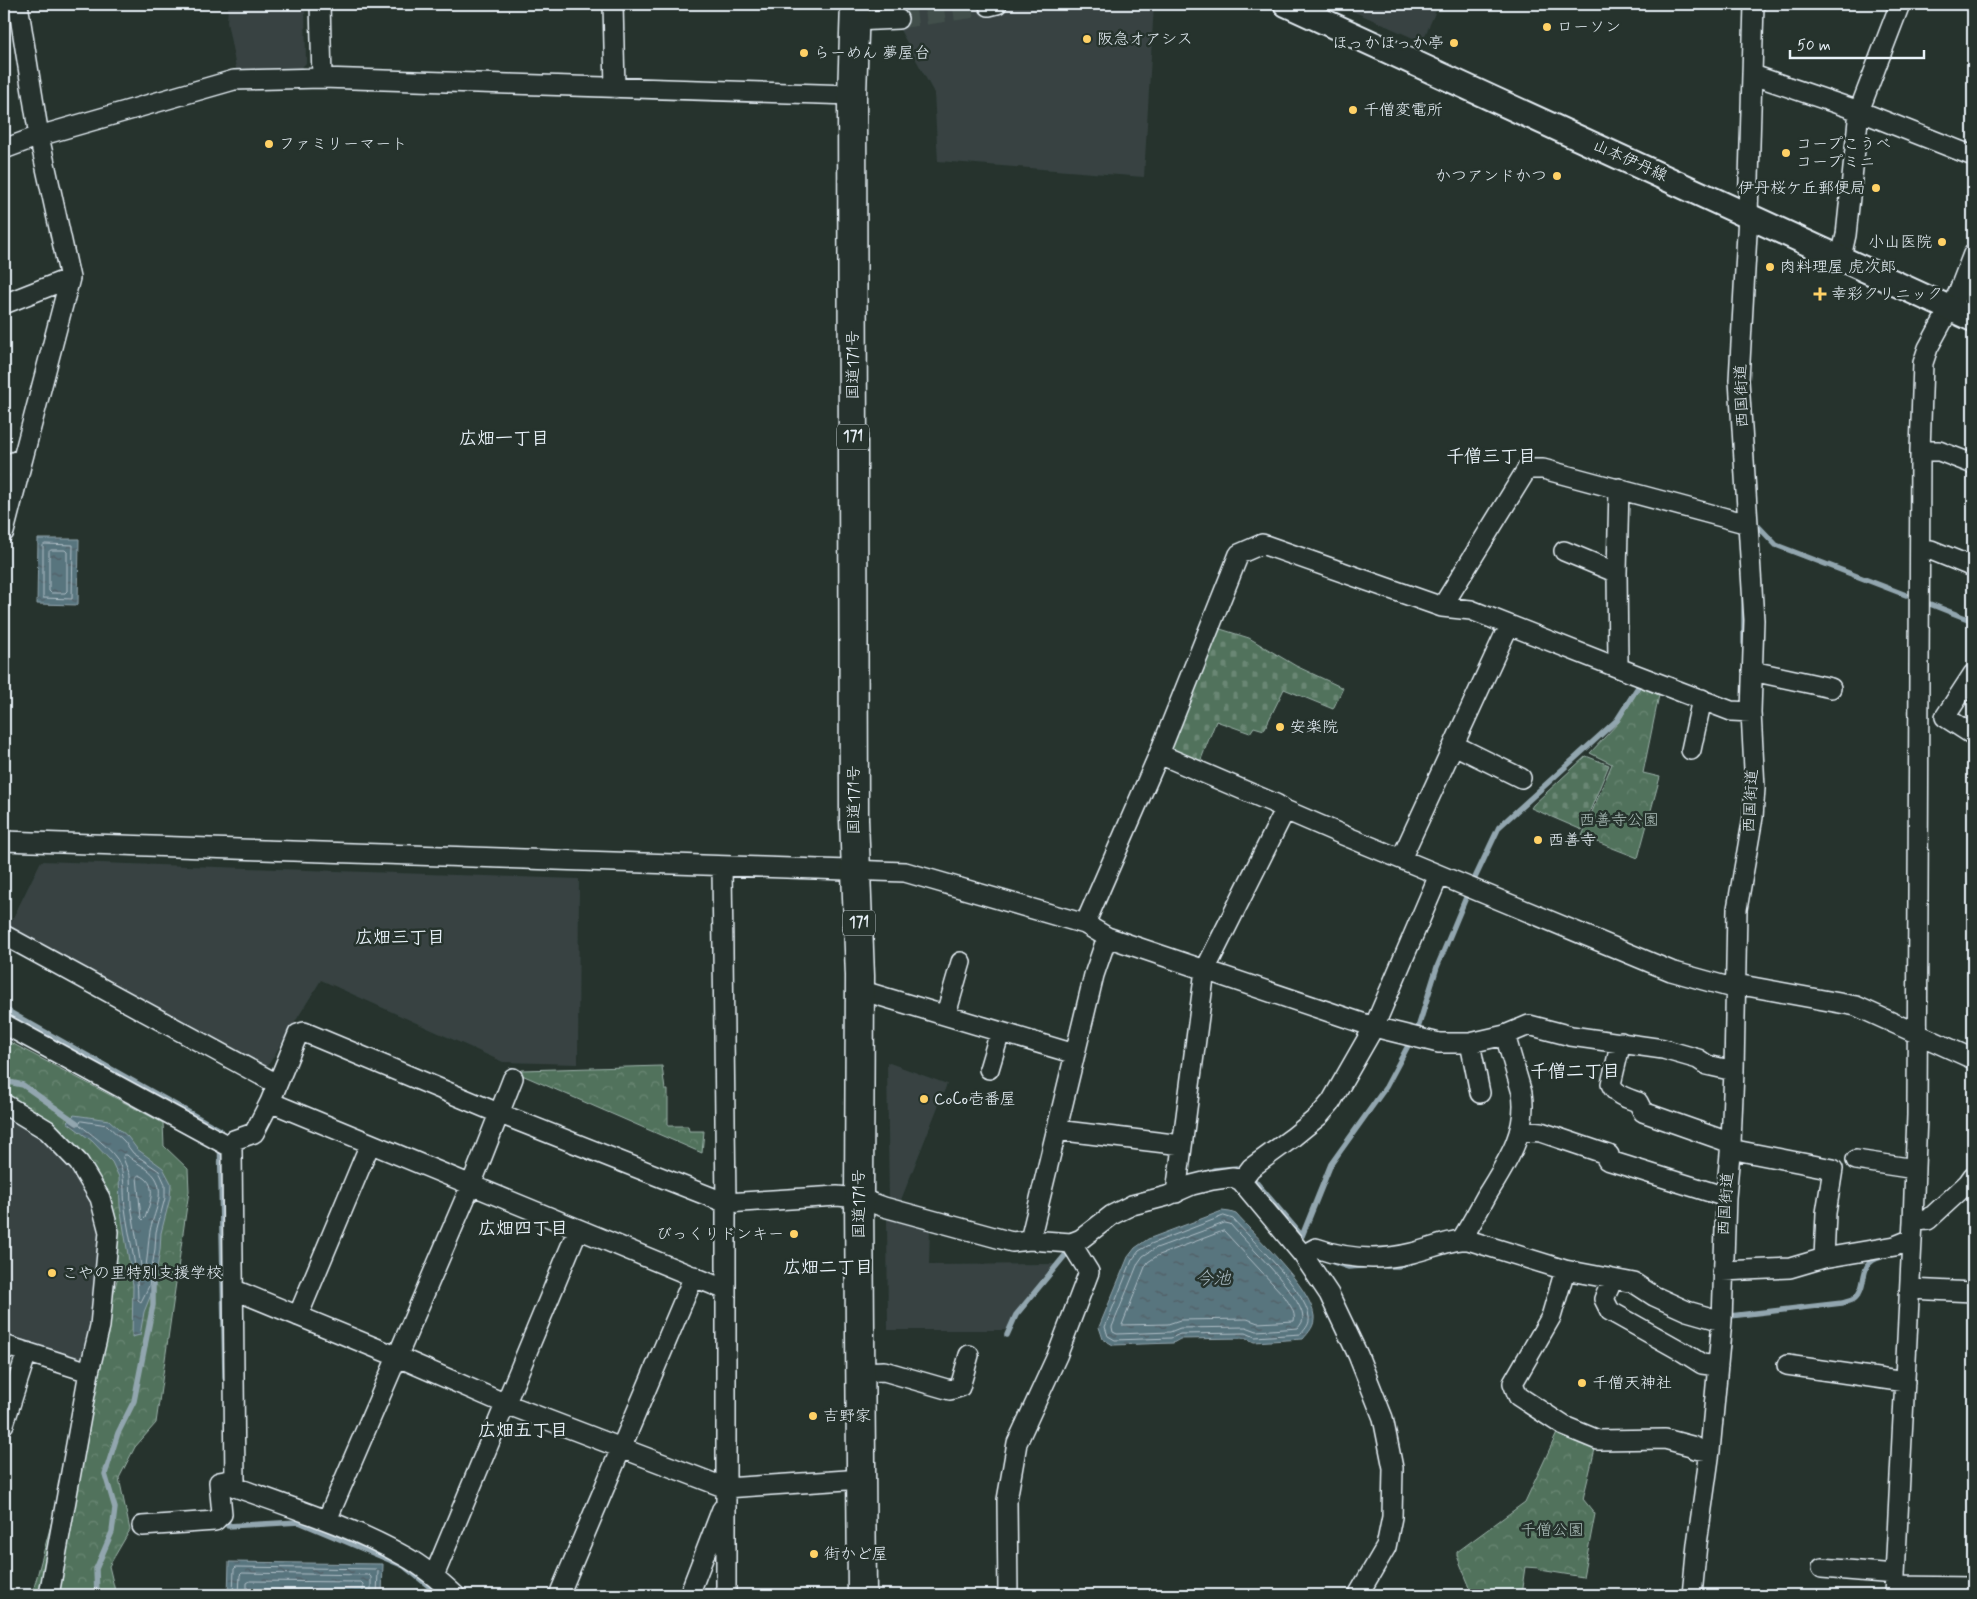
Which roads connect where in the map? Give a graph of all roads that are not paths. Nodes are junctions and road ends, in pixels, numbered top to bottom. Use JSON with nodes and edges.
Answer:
{"nodes":[{"id":1,"x":18,"y":4,"type":"edge"},
{"id":2,"x":320,"y":4,"type":"edge"},
{"id":3,"x":613,"y":4,"type":"edge"},
{"id":4,"x":1286,"y":4,"type":"edge"},
{"id":5,"x":1900,"y":4,"type":"edge"},
{"id":6,"x":1754,"y":5,"type":"edge"},
{"id":7,"x":855,"y":12,"type":"edge"},
{"id":8,"x":898,"y":19,"type":"tunnel mouth"},
{"id":9,"x":1753,"y":75,"type":"junction"},
{"id":10,"x":322,"y":78,"type":"junction"},
{"id":11,"x":615,"y":88,"type":"junction"},
{"id":12,"x":852,"y":96,"type":"junction"},
{"id":13,"x":1859,"y":111,"type":"junction"},
{"id":14,"x":39,"y":136,"type":"junction"},
{"id":15,"x":4,"y":149,"type":"edge"},
{"id":16,"x":1973,"y":156,"type":"edge"},
{"id":17,"x":1748,"y":215,"type":"junction"},
{"id":18,"x":1973,"y":254,"type":"edge"},
{"id":19,"x":1841,"y":258,"type":"junction"},
{"id":20,"x":70,"y":278,"type":"junction"},
{"id":21,"x":4,"y":304,"type":"edge"},
{"id":22,"x":1950,"y":308,"type":"junction"},
{"id":23,"x":1973,"y":319,"type":"edge"},
{"id":24,"x":1920,"y":452,"type":"junction"},
{"id":25,"x":23,"y":458,"type":"junction"},
{"id":26,"x":1973,"y":464,"type":"edge"},
{"id":27,"x":4,"y":466,"type":"edge"},
{"id":28,"x":1619,"y":488,"type":"junction"},
{"id":29,"x":1748,"y":524,"type":"junction"},
{"id":30,"x":4,"y":532,"type":"edge"},
{"id":31,"x":1564,"y":551,"type":"dead end"},
{"id":32,"x":1920,"y":551,"type":"junction"},
{"id":33,"x":1973,"y":567,"type":"edge"},
{"id":34,"x":1617,"y":573,"type":"junction"},
{"id":35,"x":1442,"y":607,"type":"junction"},
{"id":36,"x":1509,"y":625,"type":"junction"},
{"id":37,"x":1616,"y":668,"type":"junction"},
{"id":38,"x":1752,"y":671,"type":"junction"},
{"id":39,"x":1973,"y":674,"type":"edge"},
{"id":40,"x":1831,"y":688,"type":"dead end"},
{"id":41,"x":1702,"y":699,"type":"junction"},
{"id":42,"x":1750,"y":712,"type":"junction"},
{"id":43,"x":1973,"y":735,"type":"edge"},
{"id":44,"x":1454,"y":745,"type":"junction"},
{"id":45,"x":1691,"y":750,"type":"dead end"},
{"id":46,"x":1159,"y":754,"type":"junction"},
{"id":47,"x":1521,"y":778,"type":"dead end"},
{"id":48,"x":1285,"y":810,"type":"junction"},
{"id":49,"x":4,"y":841,"type":"edge"},
{"id":50,"x":1401,"y":859,"type":"junction"},
{"id":51,"x":722,"y":867,"type":"junction"},
{"id":52,"x":855,"y":870,"type":"junction"},
{"id":53,"x":1439,"y":875,"type":"junction"},
{"id":54,"x":1085,"y":924,"type":"junction"},
{"id":55,"x":4,"y":935,"type":"edge"},
{"id":56,"x":1107,"y":937,"type":"junction"},
{"id":57,"x":962,"y":962,"type":"dead end"},
{"id":58,"x":1205,"y":970,"type":"junction"},
{"id":59,"x":1736,"y":986,"type":"junction"},
{"id":60,"x":860,"y":990,"type":"junction"},
{"id":61,"x":946,"y":1014,"type":"junction"},
{"id":62,"x":4,"y":1024,"type":"edge"},
{"id":63,"x":1374,"y":1027,"type":"junction"},
{"id":64,"x":1000,"y":1032,"type":"junction"},
{"id":65,"x":1916,"y":1032,"type":"junction"},
{"id":66,"x":1505,"y":1035,"type":"junction"},
{"id":67,"x":1621,"y":1042,"type":"junction"},
{"id":68,"x":1470,"y":1043,"type":"junction"},
{"id":69,"x":1075,"y":1054,"type":"junction"},
{"id":70,"x":1973,"y":1059,"type":"edge"},
{"id":71,"x":989,"y":1069,"type":"dead end"},
{"id":72,"x":1734,"y":1071,"type":"junction"},
{"id":73,"x":513,"y":1078,"type":"dead end"},
{"id":74,"x":273,"y":1093,"type":"junction"},
{"id":75,"x":1480,"y":1093,"type":"dead end"},
{"id":76,"x":4,"y":1104,"type":"edge"},
{"id":77,"x":498,"y":1113,"type":"junction"},
{"id":78,"x":1056,"y":1130,"type":"junction"},
{"id":79,"x":1520,"y":1130,"type":"junction"},
{"id":80,"x":370,"y":1144,"type":"junction"},
{"id":81,"x":1182,"y":1145,"type":"junction"},
{"id":82,"x":1730,"y":1146,"type":"junction"},
{"id":83,"x":232,"y":1148,"type":"junction"},
{"id":84,"x":1856,"y":1160,"type":"dead end"},
{"id":85,"x":1915,"y":1169,"type":"junction"},
{"id":86,"x":1973,"y":1176,"type":"edge"},
{"id":87,"x":1241,"y":1181,"type":"junction"},
{"id":88,"x":472,"y":1185,"type":"junction"},
{"id":89,"x":1176,"y":1193,"type":"junction"},
{"id":90,"x":1726,"y":1197,"type":"junction"},
{"id":91,"x":859,"y":1198,"type":"junction"},
{"id":92,"x":726,"y":1204,"type":"junction"},
{"id":93,"x":578,"y":1229,"type":"junction"},
{"id":94,"x":1913,"y":1230,"type":"junction"},
{"id":95,"x":1030,"y":1240,"type":"junction"},
{"id":96,"x":1461,"y":1240,"type":"junction"},
{"id":97,"x":1071,"y":1243,"type":"junction"},
{"id":98,"x":1303,"y":1255,"type":"junction"},
{"id":99,"x":1824,"y":1258,"type":"junction"},
{"id":100,"x":1564,"y":1270,"type":"junction"},
{"id":101,"x":1722,"y":1271,"type":"junction"},
{"id":102,"x":694,"y":1276,"type":"junction"},
{"id":103,"x":1609,"y":1278,"type":"junction"},
{"id":104,"x":1910,"y":1289,"type":"junction"},
{"id":105,"x":235,"y":1290,"type":"junction"},
{"id":106,"x":726,"y":1290,"type":"junction"},
{"id":107,"x":1973,"y":1292,"type":"edge"},
{"id":108,"x":298,"y":1316,"type":"junction"},
{"id":109,"x":1722,"y":1321,"type":"junction"},
{"id":110,"x":4,"y":1345,"type":"edge"},
{"id":111,"x":27,"y":1352,"type":"junction"},
{"id":112,"x":970,"y":1355,"type":"dead end"},
{"id":113,"x":398,"y":1357,"type":"junction"},
{"id":114,"x":1787,"y":1365,"type":"dead end"},
{"id":115,"x":1718,"y":1366,"type":"junction"},
{"id":116,"x":89,"y":1372,"type":"junction"},
{"id":117,"x":860,"y":1372,"type":"junction"},
{"id":118,"x":1905,"y":1382,"type":"junction"},
{"id":119,"x":506,"y":1404,"type":"junction"},
{"id":120,"x":4,"y":1424,"type":"edge"},
{"id":121,"x":620,"y":1448,"type":"junction"},
{"id":122,"x":1710,"y":1451,"type":"junction"},
{"id":123,"x":235,"y":1479,"type":"junction"},
{"id":124,"x":862,"y":1479,"type":"junction"},
{"id":125,"x":726,"y":1493,"type":"junction"},
{"id":126,"x":327,"y":1520,"type":"junction"},
{"id":127,"x":142,"y":1526,"type":"dead end"},
{"id":128,"x":1822,"y":1568,"type":"dead end"},
{"id":129,"x":434,"y":1576,"type":"junction"},
{"id":130,"x":1895,"y":1585,"type":"edge"},
{"id":131,"x":1973,"y":1586,"type":"edge"},
{"id":132,"x":49,"y":1595,"type":"edge"},
{"id":133,"x":455,"y":1595,"type":"edge"},
{"id":134,"x":559,"y":1595,"type":"edge"},
{"id":135,"x":689,"y":1595,"type":"edge"},
{"id":136,"x":726,"y":1595,"type":"edge"},
{"id":137,"x":862,"y":1595,"type":"edge"},
{"id":138,"x":1008,"y":1595,"type":"edge"},
{"id":139,"x":1358,"y":1595,"type":"edge"},
{"id":140,"x":1692,"y":1595,"type":"edge"}],
"edges":[{"from":1,"to":14,"type":"street"},
{"from":2,"to":10,"type":"street"},
{"from":3,"to":11,"type":"street"},
{"from":4,"to":17,"type":"main road","name":"山本伊丹線"},
{"from":5,"to":13,"type":"street"},
{"from":6,"to":9,"type":"street","name":"西国街道"},
{"from":7,"to":8,"type":"street"},
{"from":7,"to":12,"type":"highway","name":"国道171号","number":"171"},
{"from":9,"to":13,"type":"street"},
{"from":9,"to":17,"type":"street","name":"西国街道"},
{"from":10,"to":11,"type":"street"},
{"from":10,"to":14,"type":"street"},
{"from":11,"to":12,"type":"street"},
{"from":12,"to":52,"type":"highway","name":"国道171号","number":"171"},
{"from":13,"to":16,"type":"street"},
{"from":13,"to":19,"type":"street"},
{"from":14,"to":15,"type":"street"},
{"from":14,"to":20,"type":"street"},
{"from":17,"to":19,"type":"main road","name":"山本伊丹線"},
{"from":17,"to":29,"type":"street","name":"西国街道"},
{"from":18,"to":22,"type":"street"},
{"from":19,"to":22,"type":"main road","name":"山本伊丹線"},
{"from":20,"to":21,"type":"street"},
{"from":20,"to":25,"type":"street"},
{"from":22,"to":23,"type":"main road","name":"山本伊丹線"},
{"from":22,"to":24,"type":"street"},
{"from":24,"to":26,"type":"street"},
{"from":24,"to":32,"type":"street"},
{"from":25,"to":27,"type":"street"},
{"from":25,"to":30,"type":"street"},
{"from":28,"to":29,"type":"street"},
{"from":28,"to":34,"type":"street"},
{"from":28,"to":35,"type":"street"},
{"from":29,"to":38,"type":"street","name":"西国街道"},
{"from":31,"to":34,"type":"street"},
{"from":32,"to":33,"type":"street"},
{"from":32,"to":65,"type":"street"},
{"from":34,"to":37,"type":"street"},
{"from":35,"to":36,"type":"street"},
{"from":35,"to":46,"type":"street"},
{"from":36,"to":37,"type":"street"},
{"from":36,"to":44,"type":"street"},
{"from":37,"to":41,"type":"street"},
{"from":38,"to":40,"type":"street"},
{"from":38,"to":42,"type":"street","name":"西国街道"},
{"from":39,"to":43,"type":"street"},
{"from":41,"to":42,"type":"street"},
{"from":41,"to":45,"type":"street"},
{"from":42,"to":59,"type":"street","name":"西国街道"},
{"from":44,"to":47,"type":"street"},
{"from":44,"to":50,"type":"street"},
{"from":46,"to":48,"type":"street"},
{"from":46,"to":54,"type":"street"},
{"from":48,"to":50,"type":"street"},
{"from":48,"to":58,"type":"street"},
{"from":49,"to":51,"type":"street"},
{"from":50,"to":53,"type":"street"},
{"from":51,"to":52,"type":"street"},
{"from":51,"to":92,"type":"street"},
{"from":52,"to":54,"type":"street"},
{"from":52,"to":60,"type":"highway","name":"国道171号","number":"171"},
{"from":53,"to":59,"type":"street"},
{"from":53,"to":63,"type":"street"},
{"from":54,"to":56,"type":"street"},
{"from":55,"to":74,"type":"street"},
{"from":56,"to":58,"type":"street"},
{"from":56,"to":69,"type":"street"},
{"from":57,"to":61,"type":"street"},
{"from":58,"to":63,"type":"street"},
{"from":58,"to":81,"type":"street"},
{"from":59,"to":65,"type":"street"},
{"from":59,"to":72,"type":"street","name":"西国街道"},
{"from":60,"to":61,"type":"street"},
{"from":60,"to":91,"type":"highway","name":"国道171号","number":"171"},
{"from":61,"to":64,"type":"street"},
{"from":62,"to":83,"type":"street"},
{"from":63,"to":68,"type":"street"},
{"from":63,"to":87,"type":"street"},
{"from":64,"to":69,"type":"street"},
{"from":64,"to":71,"type":"street"},
{"from":65,"to":70,"type":"street"},
{"from":65,"to":85,"type":"street"},
{"from":66,"to":67,"type":"street"},
{"from":66,"to":68,"type":"street"},
{"from":66,"to":79,"type":"street"},
{"from":67,"to":72,"type":"street"},
{"from":67,"to":82,"type":"street"},
{"from":68,"to":75,"type":"street"},
{"from":69,"to":78,"type":"street"},
{"from":72,"to":82,"type":"street","name":"西国街道"},
{"from":73,"to":77,"type":"street"},
{"from":74,"to":77,"type":"street"},
{"from":74,"to":80,"type":"street"},
{"from":74,"to":83,"type":"street"},
{"from":76,"to":116,"type":"street"},
{"from":77,"to":88,"type":"street"},
{"from":77,"to":92,"type":"street"},
{"from":78,"to":81,"type":"street"},
{"from":78,"to":95,"type":"street"},
{"from":79,"to":90,"type":"street"},
{"from":79,"to":96,"type":"street"},
{"from":80,"to":88,"type":"street"},
{"from":80,"to":108,"type":"street"},
{"from":81,"to":89,"type":"street"},
{"from":82,"to":90,"type":"street","name":"西国街道"},
{"from":82,"to":99,"type":"street"},
{"from":83,"to":105,"type":"street"},
{"from":84,"to":85,"type":"street"},
{"from":85,"to":94,"type":"street"},
{"from":86,"to":94,"type":"street"},
{"from":87,"to":89,"type":"street"},
{"from":87,"to":98,"type":"street"},
{"from":88,"to":93,"type":"street"},
{"from":88,"to":113,"type":"street"},
{"from":89,"to":97,"type":"street"},
{"from":90,"to":101,"type":"street","name":"西国街道"},
{"from":91,"to":92,"type":"street"},
{"from":91,"to":95,"type":"street"},
{"from":91,"to":117,"type":"highway","name":"国道171号","number":"171"},
{"from":92,"to":106,"type":"street"},
{"from":93,"to":102,"type":"street"},
{"from":93,"to":119,"type":"street"},
{"from":94,"to":99,"type":"street"},
{"from":94,"to":104,"type":"street"},
{"from":95,"to":97,"type":"street"},
{"from":96,"to":98,"type":"street"},
{"from":96,"to":100,"type":"street"},
{"from":97,"to":138,"type":"street"},
{"from":98,"to":139,"type":"street"},
{"from":99,"to":101,"type":"street"},
{"from":100,"to":103,"type":"street"},
{"from":100,"to":122,"type":"street"},
{"from":101,"to":109,"type":"street","name":"西国街道"},
{"from":102,"to":106,"type":"street"},
{"from":102,"to":121,"type":"street"},
{"from":103,"to":109,"type":"street"},
{"from":103,"to":115,"type":"street"},
{"from":104,"to":107,"type":"street"},
{"from":104,"to":118,"type":"street"},
{"from":105,"to":108,"type":"street"},
{"from":105,"to":123,"type":"street"},
{"from":106,"to":125,"type":"street"},
{"from":108,"to":113,"type":"street"},
{"from":109,"to":115,"type":"street","name":"西国街道"},
{"from":110,"to":111,"type":"street"},
{"from":111,"to":116,"type":"street"},
{"from":111,"to":120,"type":"street"},
{"from":112,"to":117,"type":"street"},
{"from":113,"to":119,"type":"street"},
{"from":113,"to":126,"type":"street"},
{"from":114,"to":118,"type":"street"},
{"from":115,"to":122,"type":"street","name":"西国街道"},
{"from":116,"to":132,"type":"street"},
{"from":117,"to":124,"type":"highway","name":"国道171号","number":"171"},
{"from":118,"to":130,"type":"street"},
{"from":119,"to":121,"type":"street"},
{"from":119,"to":129,"type":"street"},
{"from":121,"to":125,"type":"street"},
{"from":121,"to":134,"type":"street"},
{"from":122,"to":140,"type":"street","name":"西国街道"},
{"from":123,"to":126,"type":"street"},
{"from":123,"to":127,"type":"street"},
{"from":124,"to":125,"type":"street"},
{"from":124,"to":137,"type":"highway","name":"国道171号","number":"171"},
{"from":125,"to":135,"type":"street"},
{"from":125,"to":136,"type":"street"},
{"from":126,"to":129,"type":"street"},
{"from":128,"to":130,"type":"street"},
{"from":129,"to":133,"type":"street"},
{"from":130,"to":131,"type":"street"}]}
